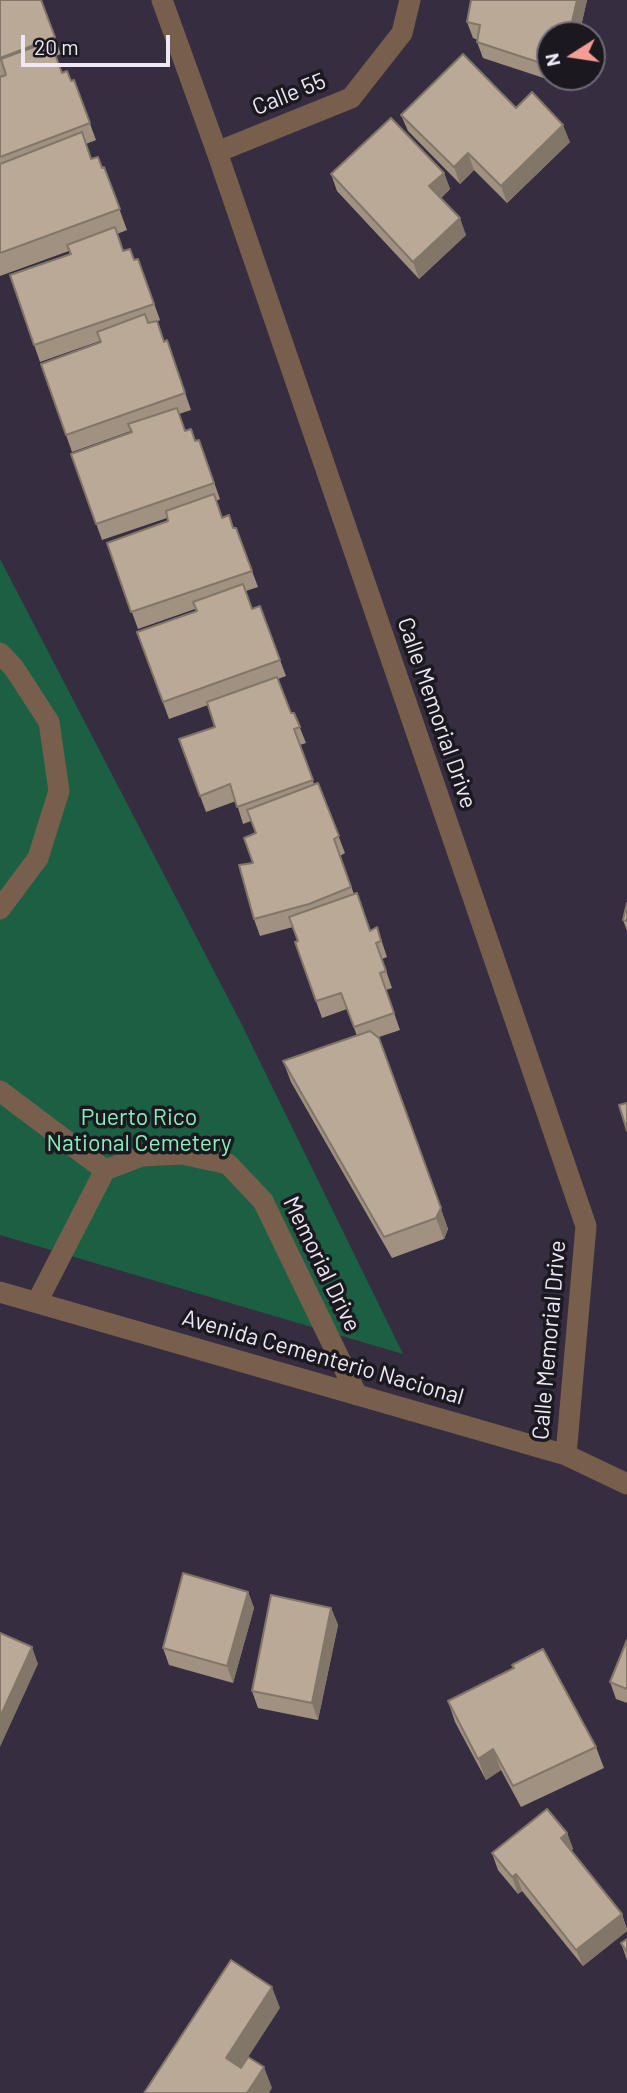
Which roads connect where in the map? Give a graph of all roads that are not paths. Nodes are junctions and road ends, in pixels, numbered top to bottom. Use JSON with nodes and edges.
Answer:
{"nodes":[{"id":1,"x":162,"y":0,"type":"edge"},
{"id":2,"x":410,"y":0,"type":"edge"},
{"id":3,"x":217,"y":152,"type":"junction"},
{"id":4,"x":0,"y":653,"type":"edge"},
{"id":5,"x":0,"y":909,"type":"edge"},
{"id":6,"x":0,"y":1091,"type":"edge"},
{"id":7,"x":105,"y":1170,"type":"junction"},
{"id":8,"x":0,"y":1292,"type":"edge"},
{"id":9,"x":37,"y":1302,"type":"junction"},
{"id":10,"x":356,"y":1395,"type":"junction"},
{"id":11,"x":566,"y":1455,"type":"junction"},
{"id":12,"x":627,"y":1484,"type":"edge"}],
"edges":[{"from":1,"to":3,"type":"street","name":"Calle Memorial Drive"},
{"from":2,"to":3,"type":"street","name":"Calle 55"},
{"from":3,"to":11,"type":"street","name":"Calle Memorial Drive"},
{"from":4,"to":5,"type":"street"},
{"from":6,"to":7,"type":"street"},
{"from":7,"to":9,"type":"street"},
{"from":7,"to":10,"type":"street","name":"Memorial Drive"},
{"from":8,"to":9,"type":"street","name":"Avenida Cementerio Nacional"},
{"from":9,"to":10,"type":"street","name":"Avenida Cementerio Nacional"},
{"from":10,"to":11,"type":"street","name":"Avenida Cementerio Nacional"},
{"from":11,"to":12,"type":"street","name":"Avenida Cementerio Nacional"}]}
